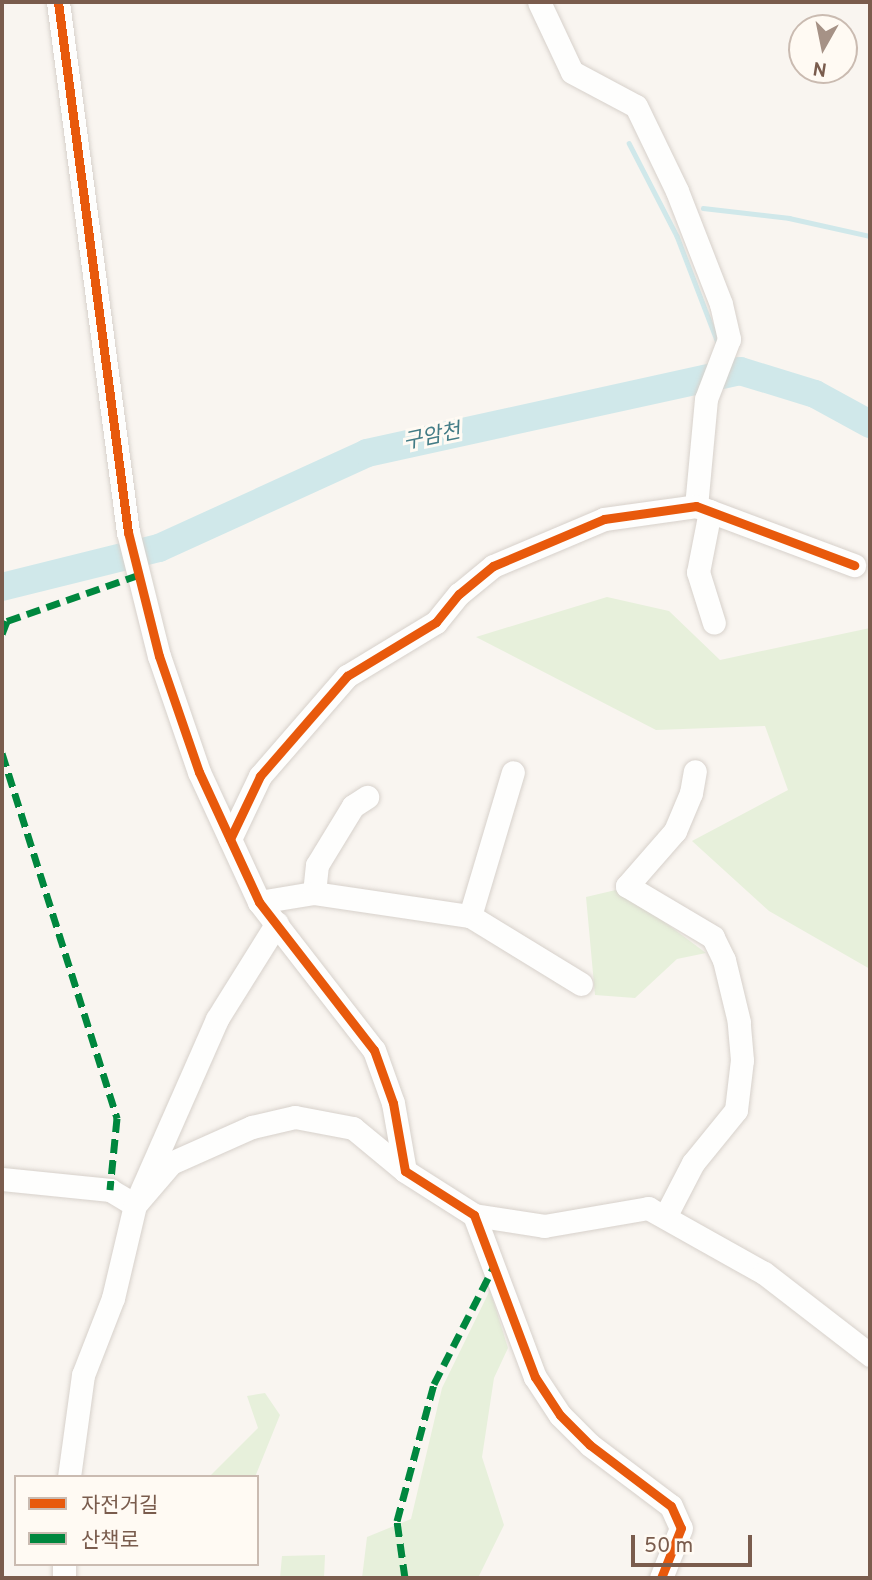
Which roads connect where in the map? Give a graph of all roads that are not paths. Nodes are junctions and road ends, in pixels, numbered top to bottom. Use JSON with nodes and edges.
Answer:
{"nodes":[{"id":1,"x":58,"y":2,"type":"edge"},
{"id":2,"x":539,"y":2,"type":"edge"},
{"id":3,"x":703,"y":509,"type":"junction"},
{"id":4,"x":855,"y":565,"type":"dead end"},
{"id":5,"x":714,"y":623,"type":"dead end"},
{"id":6,"x":695,"y":771,"type":"dead end"},
{"id":7,"x":513,"y":772,"type":"dead end"},
{"id":8,"x":367,"y":797,"type":"dead end"},
{"id":9,"x":230,"y":839,"type":"junction"},
{"id":10,"x":314,"y":893,"type":"junction"},
{"id":11,"x":258,"y":902,"type":"junction"},
{"id":12,"x":470,"y":916,"type":"junction"},
{"id":13,"x":277,"y":923,"type":"junction"},
{"id":14,"x":582,"y":984,"type":"dead end"},
{"id":15,"x":405,"y":1171,"type":"junction"},
{"id":16,"x":2,"y":1179,"type":"edge"},
{"id":17,"x":135,"y":1205,"type":"junction"},
{"id":18,"x":666,"y":1214,"type":"junction"},
{"id":19,"x":474,"y":1215,"type":"junction"},
{"id":20,"x":870,"y":1355,"type":"edge"},
{"id":21,"x":69,"y":1475,"type":"edge"},
{"id":22,"x":661,"y":1578,"type":"edge"}],
"edges":[{"from":1,"to":9,"type":"street"},
{"from":2,"to":3,"type":"street"},
{"from":3,"to":4,"type":"street"},
{"from":3,"to":5,"type":"street"},
{"from":3,"to":9,"type":"street"},
{"from":6,"to":18,"type":"street"},
{"from":7,"to":12,"type":"street"},
{"from":8,"to":10,"type":"street"},
{"from":9,"to":11,"type":"street"},
{"from":10,"to":11,"type":"street"},
{"from":10,"to":12,"type":"street"},
{"from":11,"to":13,"type":"street"},
{"from":12,"to":14,"type":"street"},
{"from":13,"to":15,"type":"street"},
{"from":13,"to":17,"type":"street"},
{"from":15,"to":17,"type":"street"},
{"from":15,"to":19,"type":"street"},
{"from":16,"to":17,"type":"street"},
{"from":17,"to":21,"type":"street"},
{"from":18,"to":19,"type":"street"},
{"from":18,"to":20,"type":"street"},
{"from":19,"to":22,"type":"street"}]}
